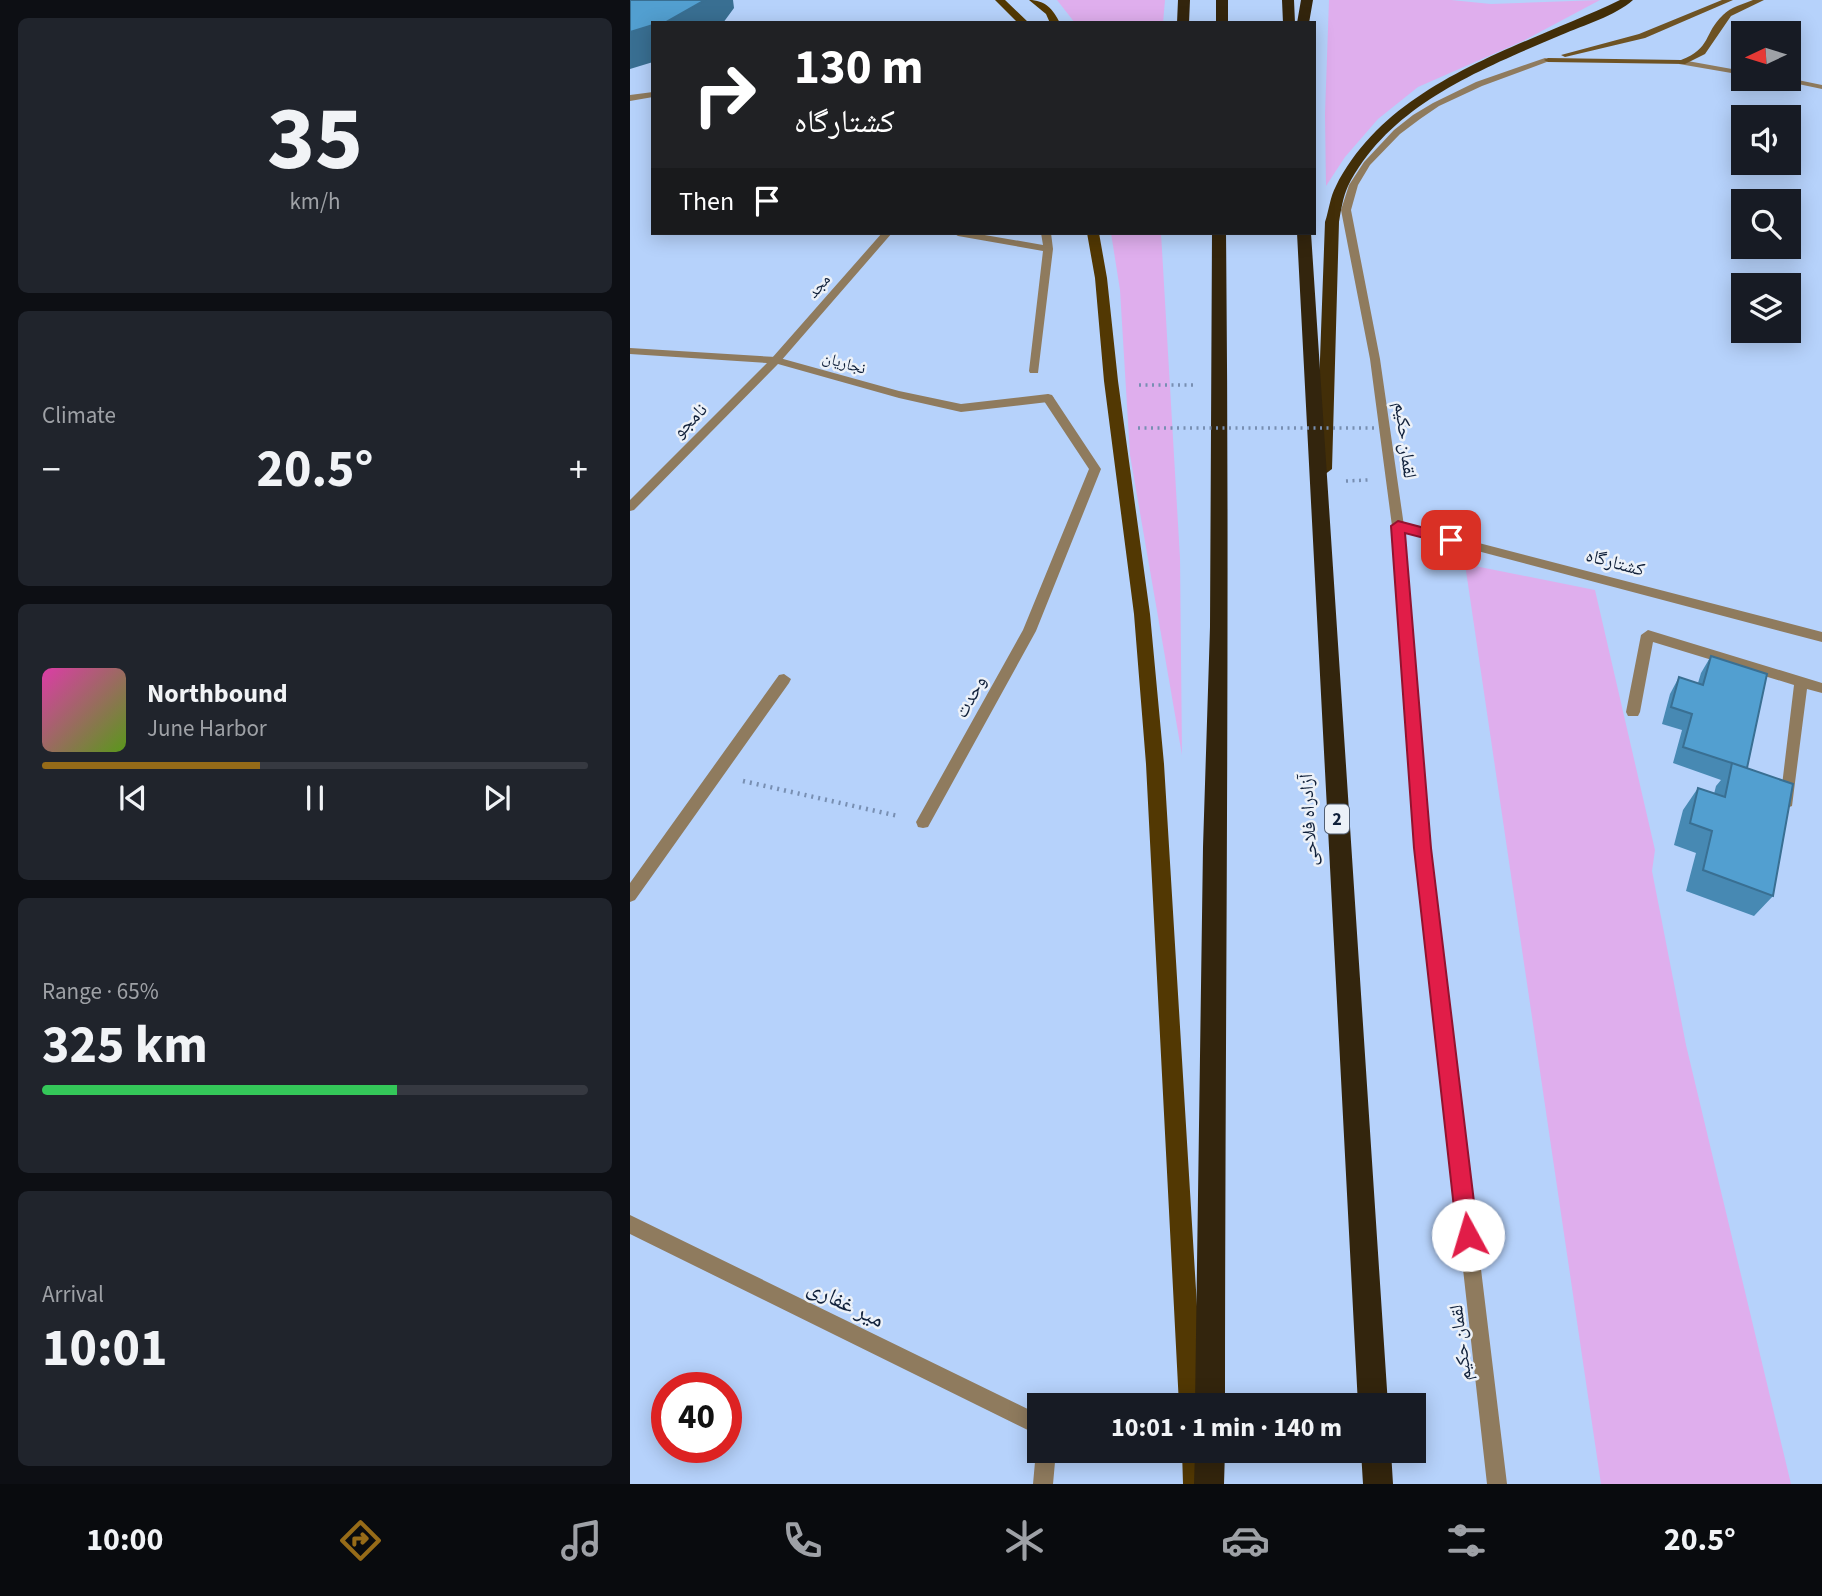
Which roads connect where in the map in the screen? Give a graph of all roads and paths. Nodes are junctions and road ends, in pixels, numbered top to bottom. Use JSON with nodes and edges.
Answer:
{"nodes":[{"id":1,"x":1000,"y":0,"type":"edge"},
{"id":2,"x":1034,"y":0,"type":"edge"},
{"id":3,"x":1184,"y":0,"type":"edge"},
{"id":4,"x":1222,"y":0,"type":"edge"},
{"id":5,"x":1288,"y":0,"type":"edge"},
{"id":6,"x":1307,"y":0,"type":"edge"},
{"id":7,"x":1628,"y":0,"type":"edge"},
{"id":8,"x":1729,"y":0,"type":"edge"},
{"id":9,"x":1760,"y":0,"type":"edge"},
{"id":10,"x":1022,"y":21,"type":"edge"},
{"id":11,"x":1054,"y":21,"type":"edge"},
{"id":12,"x":1183,"y":21,"type":"edge"},
{"id":13,"x":1222,"y":21,"type":"edge"},
{"id":14,"x":1289,"y":21,"type":"edge"},
{"id":15,"x":1303,"y":21,"type":"edge"},
{"id":16,"x":1642,"y":36,"type":"junction"},
{"id":17,"x":1548,"y":60,"type":"junction"},
{"id":18,"x":1682,"y":62,"type":"junction"},
{"id":19,"x":1658,"y":63,"type":"junction"},
{"id":20,"x":1731,"y":71,"type":"edge"},
{"id":21,"x":1801,"y":83,"type":"edge"},
{"id":22,"x":1822,"y":87,"type":"edge"},
{"id":23,"x":651,"y":94,"type":"edge"},
{"id":24,"x":630,"y":98,"type":"edge"},
{"id":25,"x":885,"y":235,"type":"edge"},
{"id":26,"x":969,"y":235,"type":"edge"},
{"id":27,"x":1046,"y":235,"type":"edge"},
{"id":28,"x":1093,"y":235,"type":"edge"},
{"id":29,"x":1206,"y":235,"type":"edge"},
{"id":30,"x":1219,"y":235,"type":"edge"},
{"id":31,"x":1304,"y":235,"type":"edge"},
{"id":32,"x":1048,"y":249,"type":"junction"},
{"id":33,"x":1218,"y":339,"type":"junction"},
{"id":34,"x":630,"y":351,"type":"edge"},
{"id":35,"x":776,"y":360,"type":"junction"},
{"id":36,"x":1034,"y":371,"type":"dead end"},
{"id":37,"x":1111,"y":382,"type":"junction"},
{"id":38,"x":1218,"y":384,"type":"junction"},
{"id":39,"x":1048,"y":398,"type":"joint"},
{"id":40,"x":1138,"y":428,"type":"dead end"},
{"id":41,"x":1376,"y":428,"type":"dead end"},
{"id":42,"x":1390,"y":480,"type":"junction"},
{"id":43,"x":1324,"y":481,"type":"junction"},
{"id":44,"x":630,"y":507,"type":"edge"},
{"id":45,"x":1322,"y":519,"type":"junction"},
{"id":46,"x":1398,"y":526,"type":"junction"},
{"id":47,"x":1822,"y":637,"type":"edge"},
{"id":48,"x":784,"y":678,"type":"dead end"},
{"id":49,"x":1801,"y":682,"type":"junction"},
{"id":50,"x":1822,"y":688,"type":"edge"},
{"id":51,"x":1633,"y":712,"type":"dead end"},
{"id":52,"x":716,"y":775,"type":"junction"},
{"id":53,"x":1785,"y":820,"type":"edge"},
{"id":54,"x":923,"y":822,"type":"joint"},
{"id":55,"x":630,"y":895,"type":"edge"},
{"id":56,"x":630,"y":1224,"type":"edge"},
{"id":57,"x":1190,"y":1393,"type":"edge"},
{"id":58,"x":1210,"y":1393,"type":"edge"},
{"id":59,"x":1372,"y":1393,"type":"edge"},
{"id":60,"x":1027,"y":1420,"type":"edge"},
{"id":61,"x":1045,"y":1463,"type":"edge"},
{"id":62,"x":1195,"y":1463,"type":"edge"},
{"id":63,"x":1210,"y":1463,"type":"edge"},
{"id":64,"x":1377,"y":1463,"type":"edge"},
{"id":65,"x":1043,"y":1484,"type":"edge"},
{"id":66,"x":1196,"y":1484,"type":"edge"},
{"id":67,"x":1209,"y":1484,"type":"edge"},
{"id":68,"x":1378,"y":1484,"type":"edge"},
{"id":69,"x":1497,"y":1484,"type":"edge"}],
"edges":[{"from":1,"to":10,"type":"main road"},
{"from":2,"to":11,"type":"main road"},
{"from":3,"to":12,"type":"highway"},
{"from":4,"to":13,"type":"highway"},
{"from":5,"to":14,"type":"highway"},
{"from":6,"to":15,"type":"highway"},
{"from":7,"to":43,"type":"highway"},
{"from":8,"to":16,"type":"main road","name":"لقمان حکیم"},
{"from":9,"to":18,"type":"main road"},
{"from":16,"to":17,"type":"main road","name":"لقمان حکیم"},
{"from":16,"to":19,"type":"main road"},
{"from":17,"to":19,"type":"main road","name":"لقمان حکیم"},
{"from":17,"to":42,"type":"street","name":"لقمان حکیم"},
{"from":18,"to":19,"type":"main road","name":"لقمان حکیم"},
{"from":18,"to":20,"type":"street"},
{"from":21,"to":22,"type":"street"},
{"from":23,"to":24,"type":"street"},
{"from":25,"to":35,"type":"street","name":"مجد"},
{"from":26,"to":32,"type":"street"},
{"from":27,"to":32,"type":"street"},
{"from":28,"to":37,"type":"main road"},
{"from":29,"to":33,"type":"highway"},
{"from":30,"to":33,"type":"highway"},
{"from":31,"to":45,"type":"highway","name":"آزادراه فلاحی","number":"2"},
{"from":32,"to":36,"type":"street"},
{"from":33,"to":38,"type":"highway"},
{"from":34,"to":35,"type":"street","name":"نجاریان"},
{"from":35,"to":39,"type":"street","name":"نجاریان"},
{"from":35,"to":44,"type":"street","name":"نامجو"},
{"from":37,"to":38,"type":"path"},
{"from":37,"to":57,"type":"main road"},
{"from":38,"to":58,"type":"highway"},
{"from":39,"to":54,"type":"street","name":"وحدت"},
{"from":40,"to":41,"type":"path","bridge":true},
{"from":42,"to":43,"type":"path"},
{"from":42,"to":46,"type":"street","name":"لقمان حکیم"},
{"from":43,"to":45,"type":"highway"},
{"from":45,"to":59,"type":"highway","name":"آزادراه فلاحی","number":"2"},
{"from":46,"to":47,"type":"street","name":"کشتارگاه"},
{"from":46,"to":69,"type":"street","name":"لقمان حکیم"},
{"from":48,"to":52,"type":"street"},
{"from":49,"to":50,"type":"street"},
{"from":49,"to":51,"type":"street"},
{"from":49,"to":53,"type":"street"},
{"from":52,"to":54,"type":"path"},
{"from":52,"to":55,"type":"street"},
{"from":56,"to":60,"type":"street","name":"میر غفاری"},
{"from":61,"to":65,"type":"street"},
{"from":62,"to":66,"type":"main road"},
{"from":63,"to":67,"type":"highway"},
{"from":64,"to":68,"type":"highway"}]}
